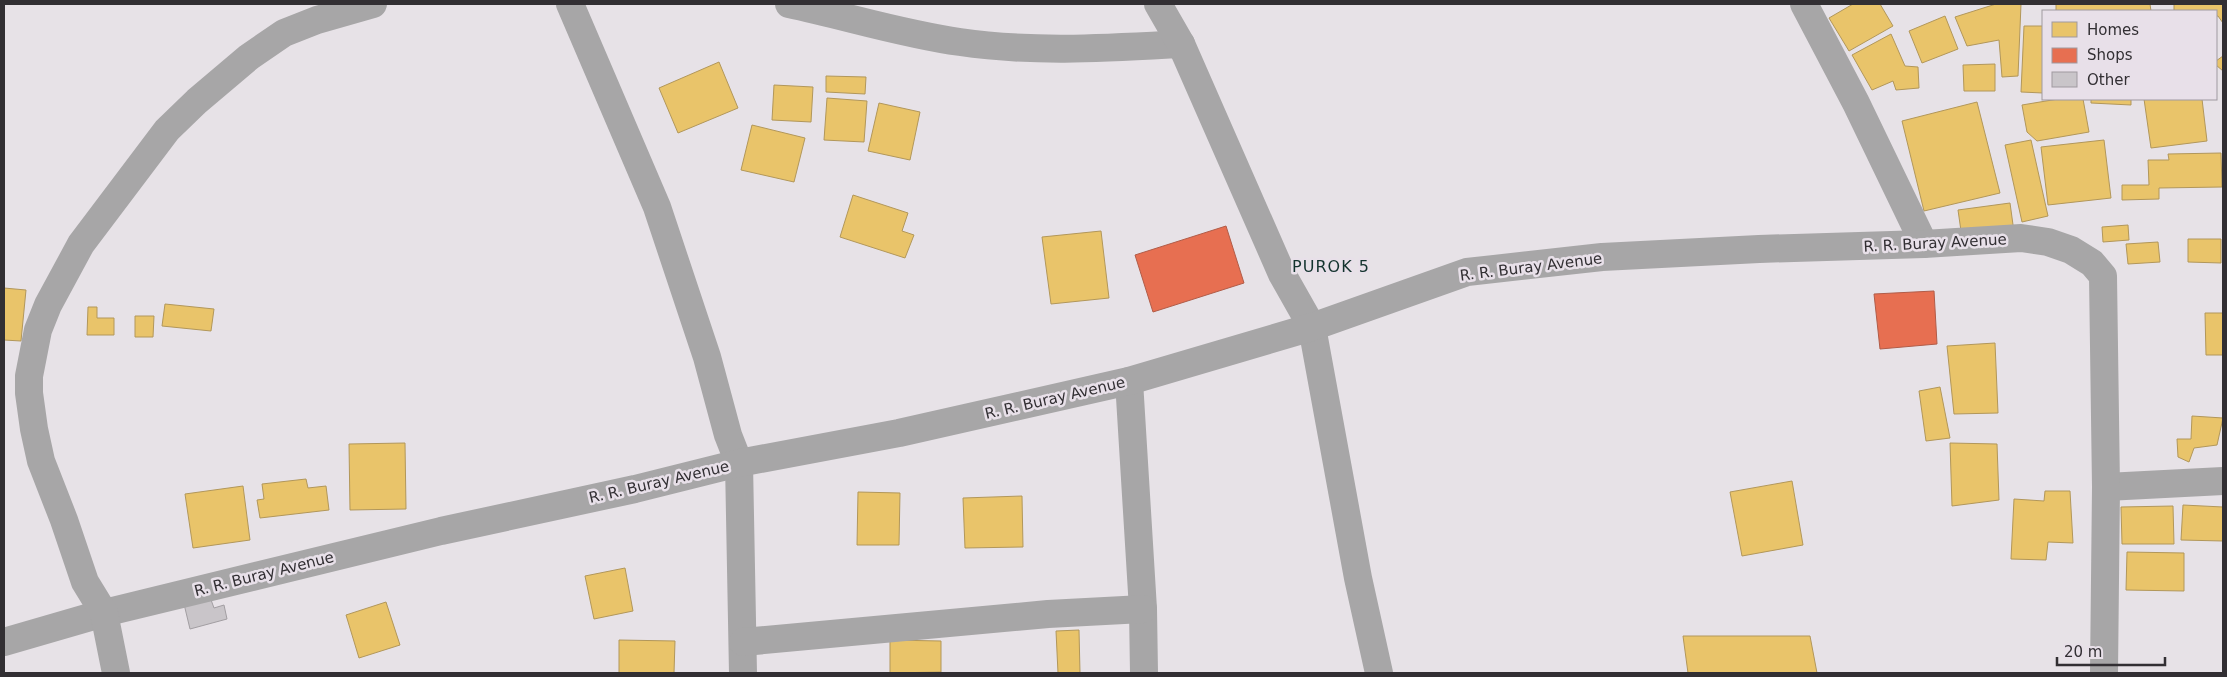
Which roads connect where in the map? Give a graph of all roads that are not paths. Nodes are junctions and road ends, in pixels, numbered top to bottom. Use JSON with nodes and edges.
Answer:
{"nodes":[{"id":1,"x":374,"y":4,"type":"edge"},
{"id":2,"x":570,"y":4,"type":"edge"},
{"id":3,"x":789,"y":4,"type":"edge"},
{"id":4,"x":1158,"y":4,"type":"edge"},
{"id":5,"x":1804,"y":4,"type":"edge"},
{"id":6,"x":1181,"y":44,"type":"junction"},
{"id":7,"x":1924,"y":244,"type":"junction"},
{"id":8,"x":1312,"y":327,"type":"junction"},
{"id":9,"x":1129,"y":382,"type":"junction"},
{"id":10,"x":739,"y":463,"type":"junction"},
{"id":11,"x":2223,"y":481,"type":"edge"},
{"id":12,"x":2106,"y":487,"type":"junction"},
{"id":13,"x":1143,"y":609,"type":"junction"},
{"id":14,"x":104,"y":613,"type":"junction"},
{"id":15,"x":4,"y":642,"type":"edge"},
{"id":16,"x":743,"y":642,"type":"junction"},
{"id":17,"x":116,"y":673,"type":"edge"},
{"id":18,"x":743,"y":673,"type":"edge"},
{"id":19,"x":1144,"y":673,"type":"edge"},
{"id":20,"x":1380,"y":673,"type":"edge"},
{"id":21,"x":2104,"y":673,"type":"edge"}],
"edges":[{"from":1,"to":14,"type":"street"},
{"from":2,"to":10,"type":"street"},
{"from":3,"to":6,"type":"street"},
{"from":4,"to":6,"type":"street"},
{"from":5,"to":7,"type":"street"},
{"from":6,"to":8,"type":"street"},
{"from":7,"to":8,"type":"street","name":"R. R. Buray Avenue"},
{"from":7,"to":12,"type":"street","name":"R. R. Buray Avenue"},
{"from":8,"to":9,"type":"street","name":"R. R. Buray Avenue"},
{"from":8,"to":20,"type":"street"},
{"from":9,"to":10,"type":"street","name":"R. R. Buray Avenue"},
{"from":9,"to":13,"type":"street"},
{"from":10,"to":14,"type":"street","name":"R. R. Buray Avenue"},
{"from":10,"to":16,"type":"street"},
{"from":11,"to":12,"type":"street"},
{"from":12,"to":21,"type":"street"},
{"from":13,"to":16,"type":"street"},
{"from":13,"to":19,"type":"street"},
{"from":14,"to":15,"type":"street","name":"R. R. Buray Avenue"},
{"from":14,"to":17,"type":"street"},
{"from":16,"to":18,"type":"street"}]}
